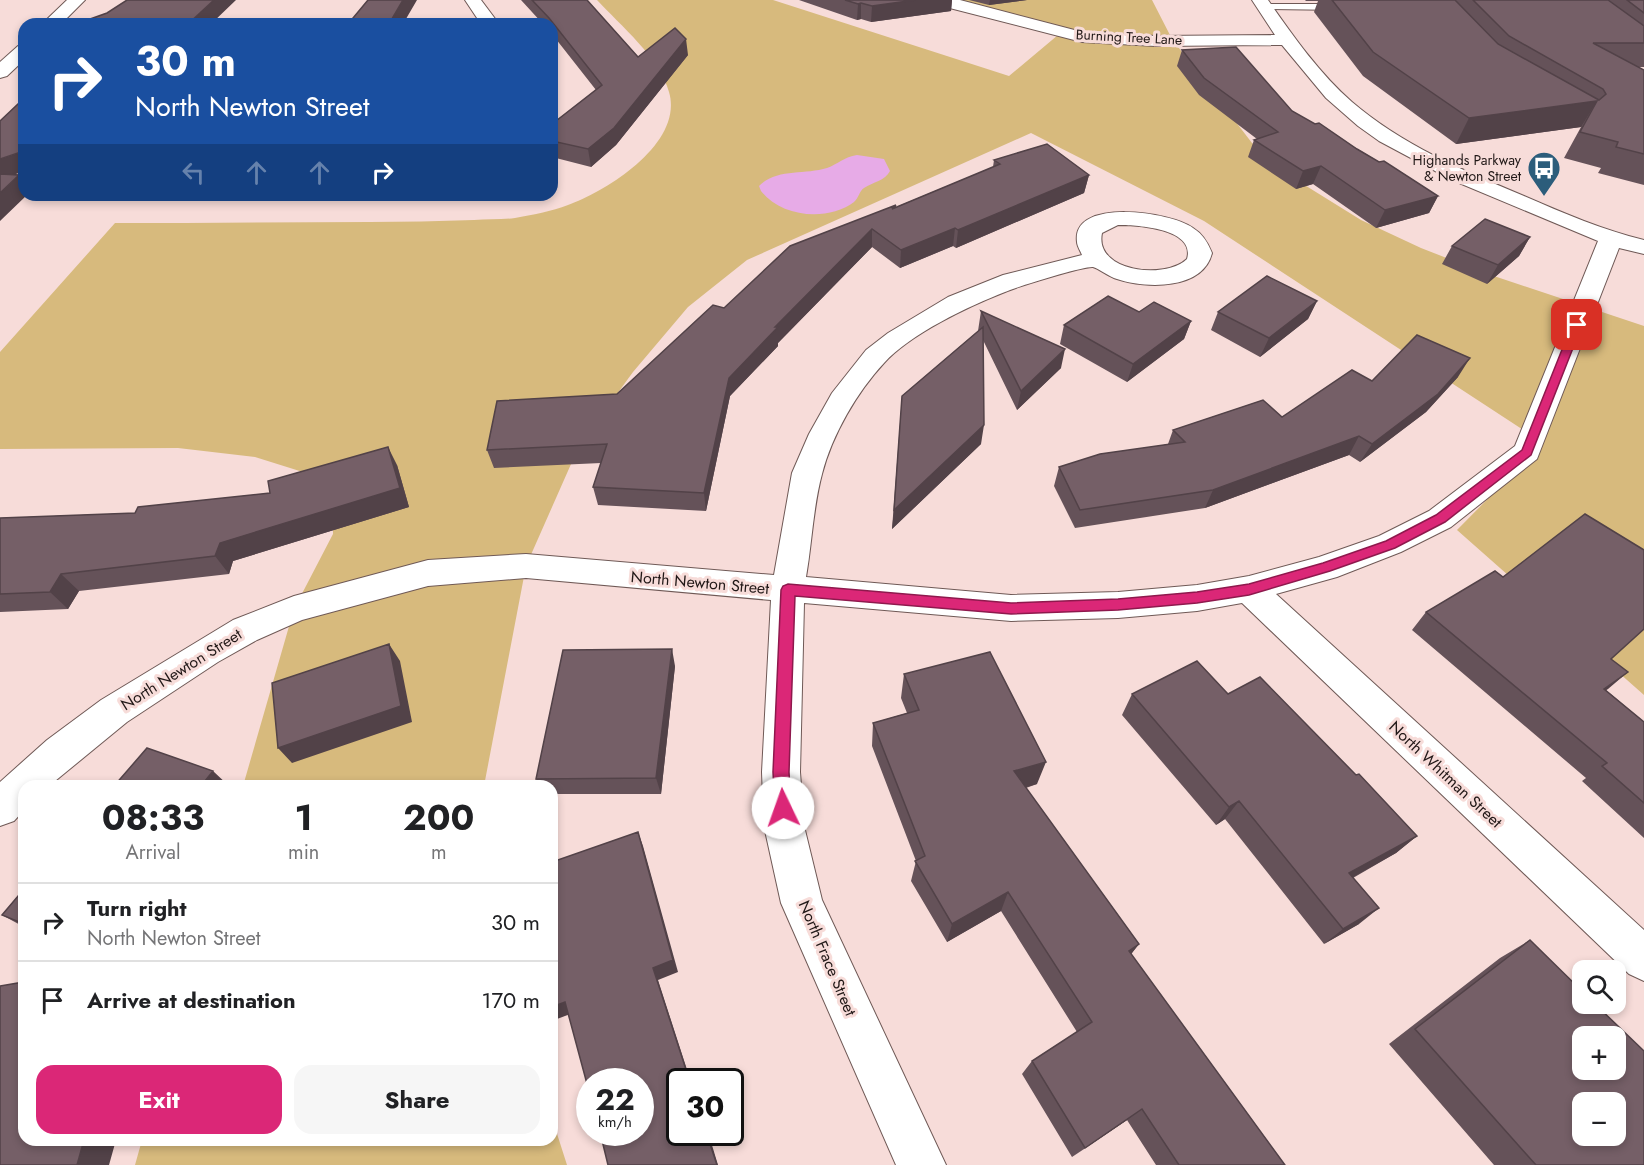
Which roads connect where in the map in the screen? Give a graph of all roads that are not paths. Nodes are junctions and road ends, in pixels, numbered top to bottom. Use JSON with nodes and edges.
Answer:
{"nodes":[{"id":1,"x":77,"y":0,"type":"edge"},
{"id":2,"x":940,"y":0,"type":"edge"},
{"id":3,"x":1262,"y":3,"type":"edge"},
{"id":4,"x":476,"y":4,"type":"edge"},
{"id":5,"x":1355,"y":7,"type":"edge"},
{"id":6,"x":58,"y":18,"type":"edge"},
{"id":7,"x":486,"y":18,"type":"edge"},
{"id":8,"x":1287,"y":40,"type":"junction"},
{"id":9,"x":18,"y":56,"type":"edge"},
{"id":10,"x":0,"y":72,"type":"edge"},
{"id":11,"x":1610,"y":240,"type":"junction"},
{"id":12,"x":1644,"y":247,"type":"edge"},
{"id":13,"x":1096,"y":259,"type":"dead end"},
{"id":14,"x":1249,"y":589,"type":"junction"},
{"id":15,"x":788,"y":590,"type":"junction"},
{"id":16,"x":28,"y":780,"type":"edge"},
{"id":17,"x":18,"y":789,"type":"edge"},
{"id":18,"x":0,"y":808,"type":"edge"},
{"id":19,"x":1644,"y":959,"type":"edge"},
{"id":20,"x":921,"y":1165,"type":"edge"}],
"edges":[{"from":1,"to":6,"type":"street"},
{"from":2,"to":8,"type":"street","name":"Burning Tree Lane"},
{"from":3,"to":5,"type":"lane"},
{"from":3,"to":8,"type":"street"},
{"from":4,"to":7,"type":"street"},
{"from":8,"to":11,"type":"street"},
{"from":9,"to":10,"type":"street"},
{"from":11,"to":12,"type":"street"},
{"from":11,"to":14,"type":"street","name":"North Newton Street"},
{"from":13,"to":15,"type":"street","name":"North Frace Street"},
{"from":14,"to":15,"type":"street","name":"North Newton Street"},
{"from":14,"to":19,"type":"street","name":"North Whitman Street"},
{"from":15,"to":16,"type":"street","name":"North Newton Street"},
{"from":15,"to":20,"type":"street","name":"North Frace Street"},
{"from":17,"to":18,"type":"street","name":"North Newton Street"}]}
